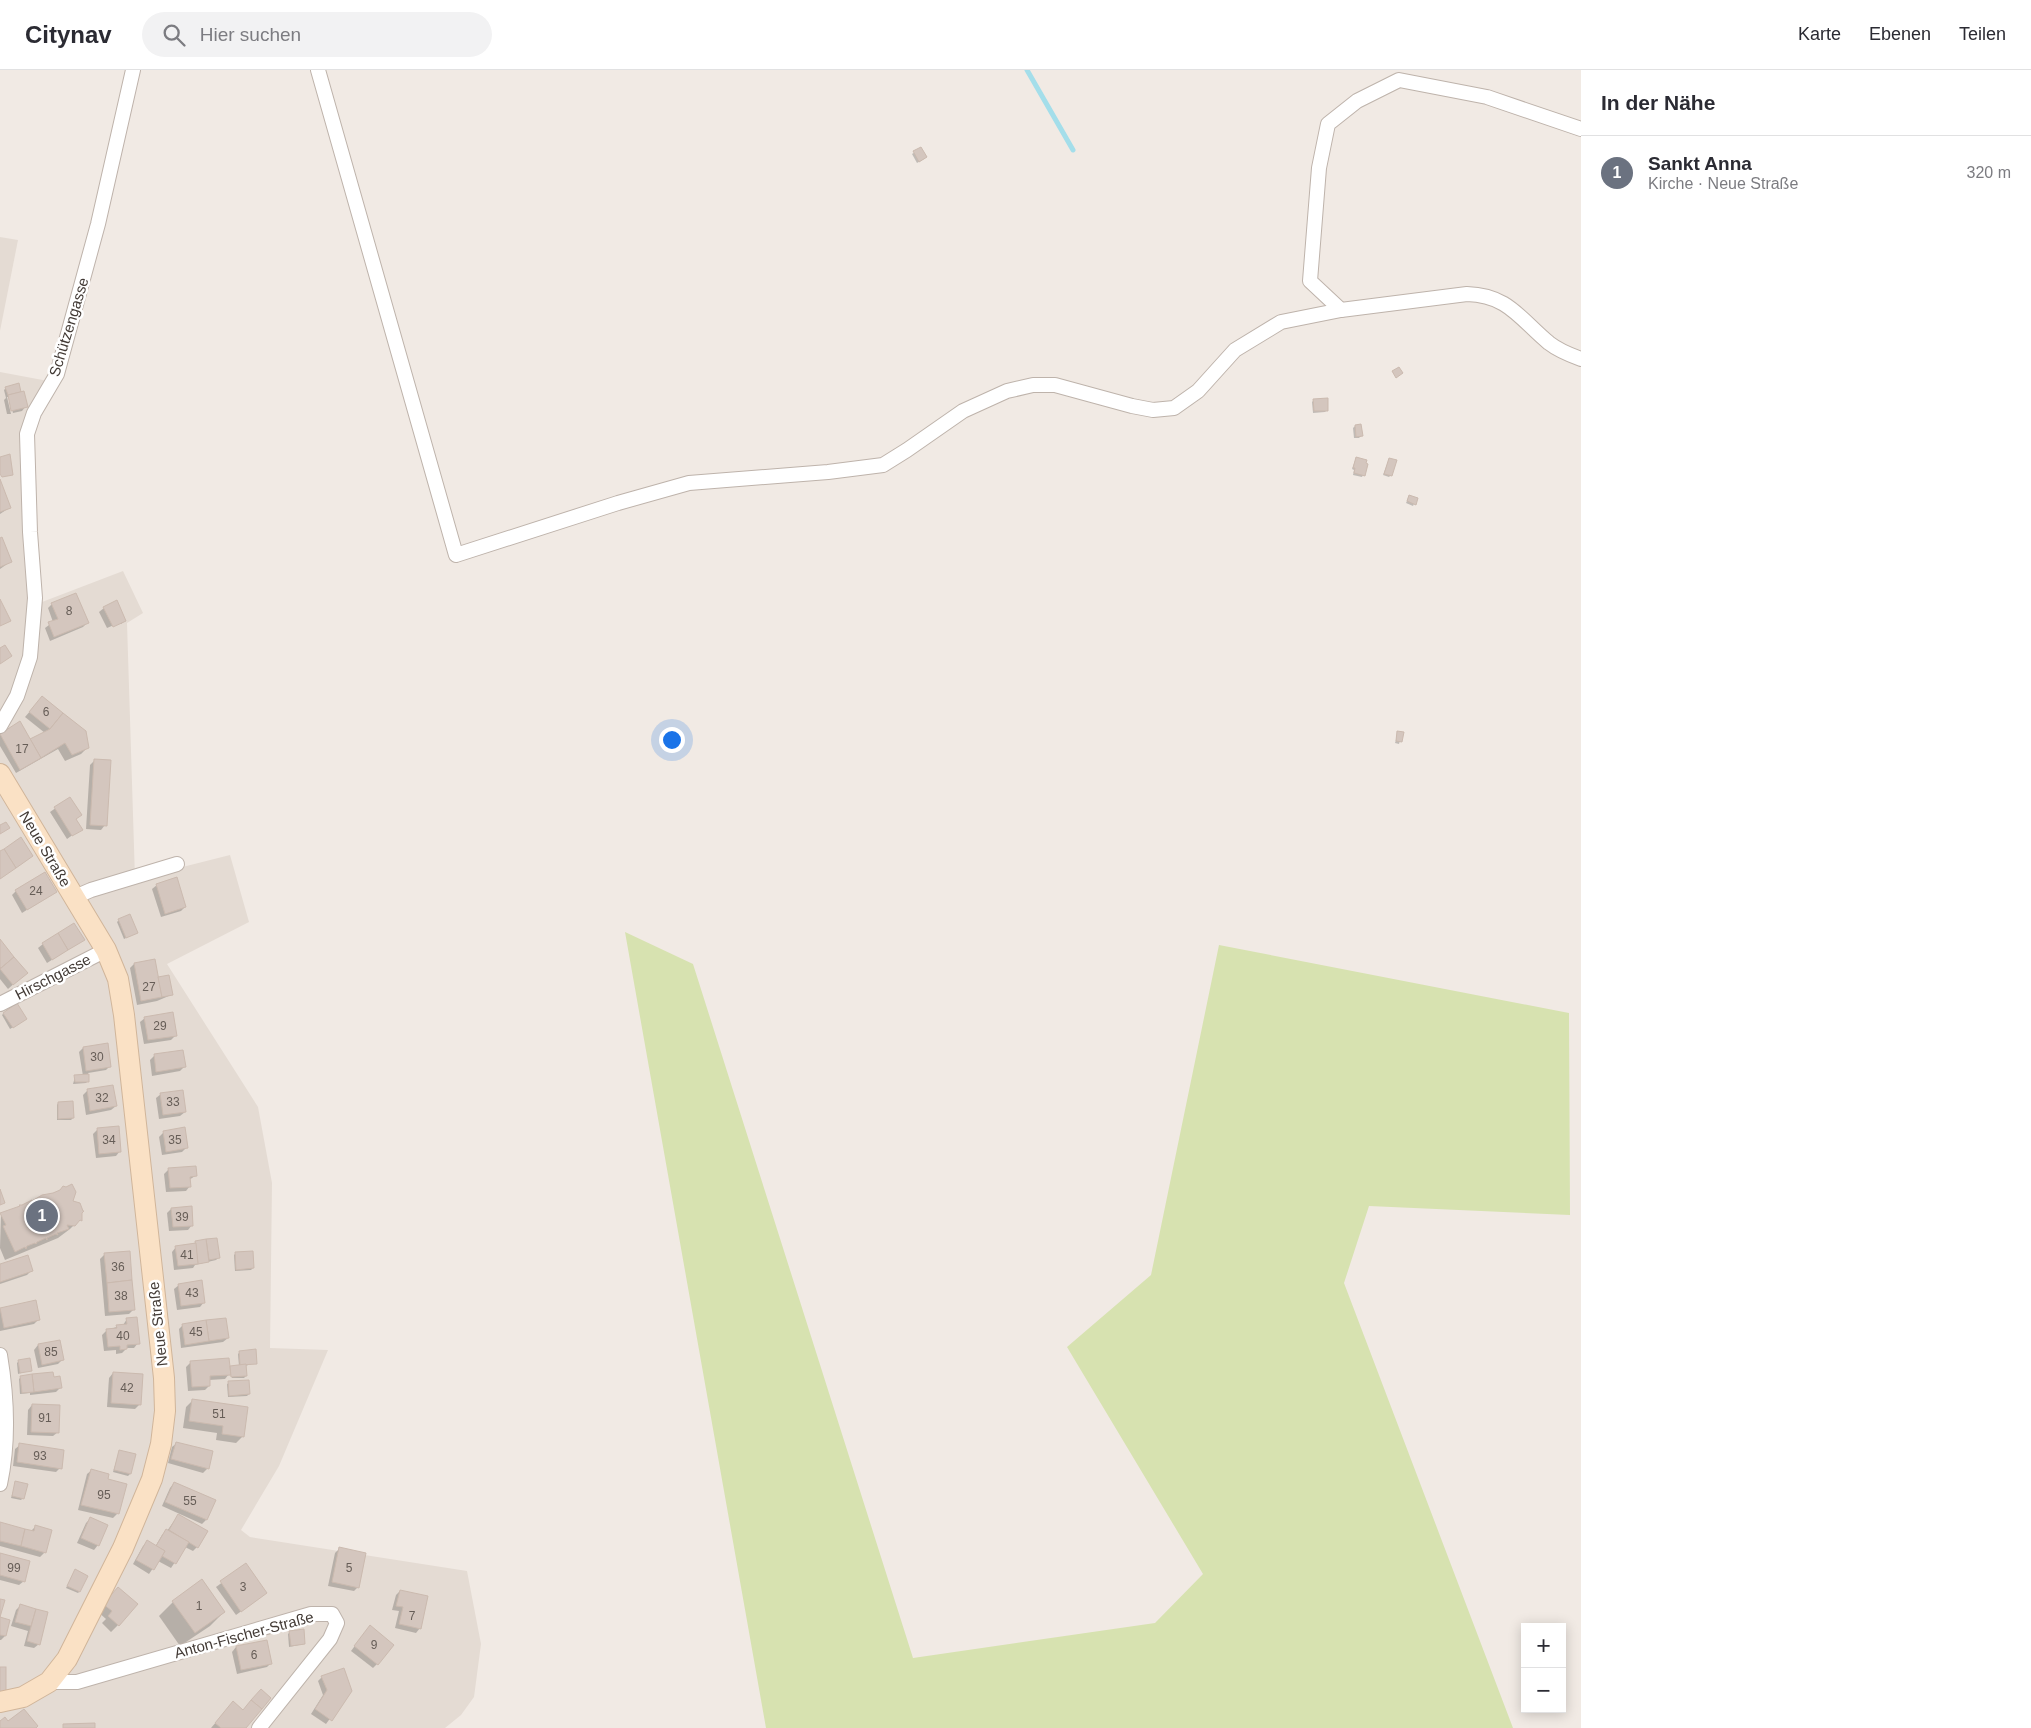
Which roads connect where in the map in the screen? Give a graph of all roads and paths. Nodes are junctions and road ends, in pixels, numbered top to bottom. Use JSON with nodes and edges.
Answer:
{"nodes":[{"id":1,"x":133,"y":70,"type":"edge"},
{"id":2,"x":318,"y":70,"type":"edge"},
{"id":3,"x":1581,"y":129,"type":"edge"},
{"id":4,"x":1341,"y":310,"type":"junction"},
{"id":5,"x":1581,"y":359,"type":"edge"},
{"id":6,"x":0,"y":726,"type":"edge"},
{"id":7,"x":0,"y":774,"type":"edge"},
{"id":8,"x":177,"y":864,"type":"dead end"},
{"id":9,"x":75,"y":897,"type":"junction"},
{"id":10,"x":106,"y":950,"type":"junction"},
{"id":11,"x":0,"y":1004,"type":"edge"},
{"id":12,"x":0,"y":1354,"type":"edge"},
{"id":13,"x":0,"y":1484,"type":"edge"},
{"id":14,"x":49,"y":1682,"type":"junction"},
{"id":15,"x":0,"y":1702,"type":"edge"},
{"id":16,"x":259,"y":1728,"type":"edge"}],
"edges":[{"from":1,"to":6,"type":"street","name":"Schützengasse"},
{"from":2,"to":4,"type":"street"},
{"from":3,"to":4,"type":"street"},
{"from":4,"to":5,"type":"street"},
{"from":7,"to":9,"type":"street","name":"Neue Straße"},
{"from":8,"to":9,"type":"street","name":"Neue Straße"},
{"from":9,"to":10,"type":"street","name":"Neue Straße"},
{"from":10,"to":11,"type":"street","name":"Hirschgasse"},
{"from":10,"to":14,"type":"street","name":"Neue Straße"},
{"from":12,"to":13,"type":"street"},
{"from":14,"to":15,"type":"street","name":"Neue Straße"},
{"from":14,"to":16,"type":"street","name":"Anton-Fischer-Straße"}]}
